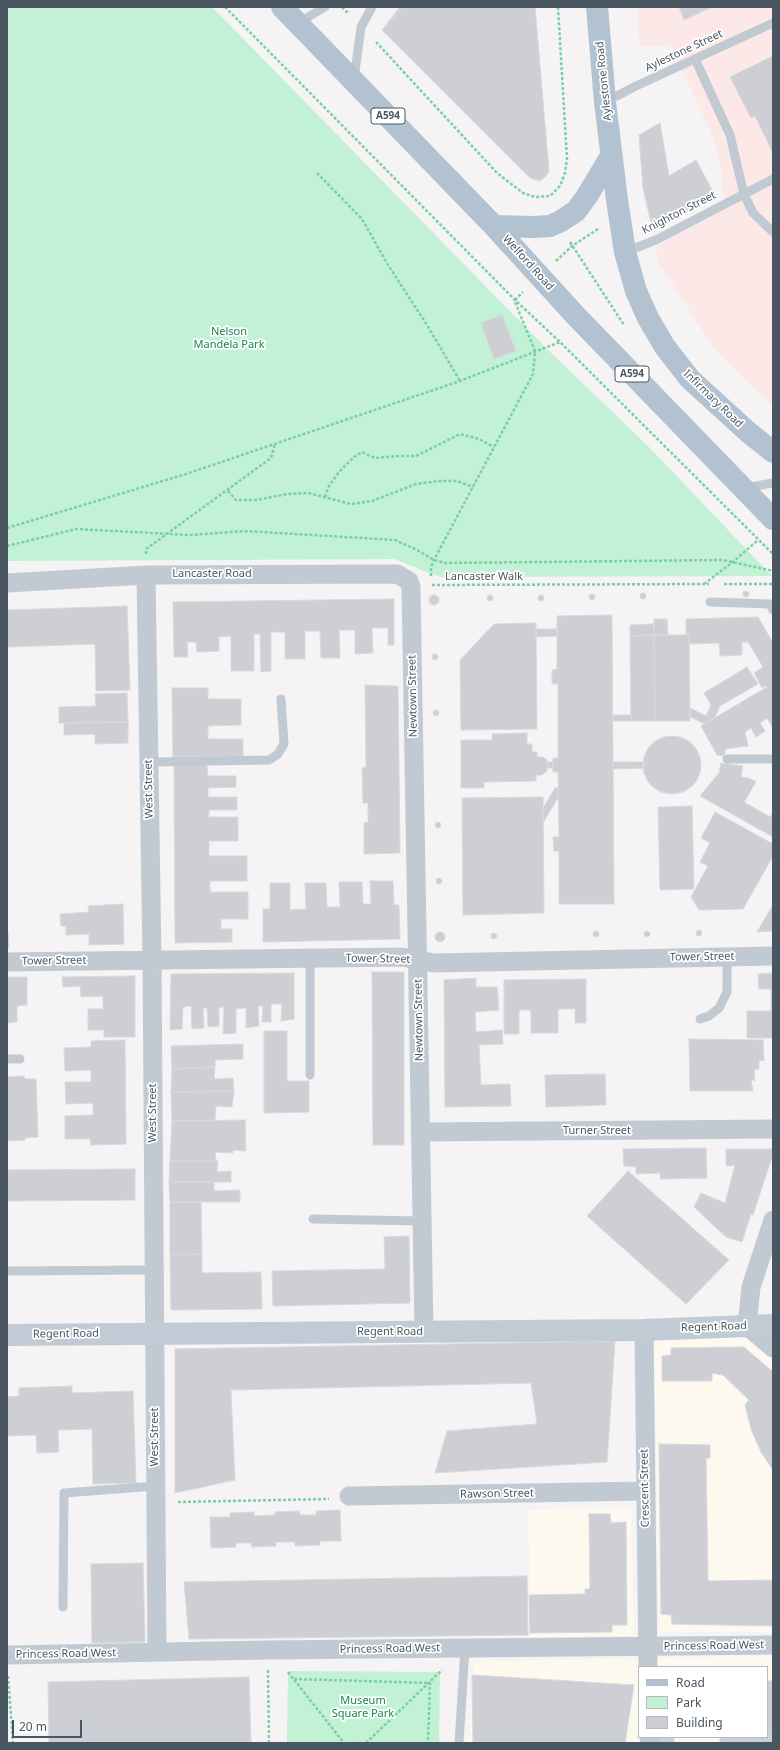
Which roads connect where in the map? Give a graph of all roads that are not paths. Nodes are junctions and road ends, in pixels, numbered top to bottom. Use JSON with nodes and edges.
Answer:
{"nodes":[{"id":1,"x":282,"y":7,"type":"edge"},
{"id":2,"x":325,"y":7,"type":"edge"},
{"id":3,"x":372,"y":7,"type":"edge"},
{"id":4,"x":597,"y":7,"type":"edge"},
{"id":5,"x":298,"y":23,"type":"junction"},
{"id":6,"x":773,"y":23,"type":"edge"},
{"id":7,"x":695,"y":59,"type":"junction"},
{"id":8,"x":354,"y":80,"type":"junction"},
{"id":9,"x":606,"y":102,"type":"junction"},
{"id":10,"x":611,"y":156,"type":"junction"},
{"id":11,"x":773,"y":179,"type":"edge"},
{"id":12,"x":744,"y":194,"type":"junction"},
{"id":13,"x":494,"y":226,"type":"junction"},
{"id":14,"x":773,"y":232,"type":"edge"},
{"id":15,"x":625,"y":252,"type":"junction"},
{"id":16,"x":773,"y":452,"type":"edge"},
{"id":17,"x":773,"y":483,"type":"edge"},
{"id":18,"x":743,"y":488,"type":"junction"},
{"id":19,"x":768,"y":527,"type":"edge"},
{"id":20,"x":146,"y":574,"type":"junction"},
{"id":21,"x":7,"y":583,"type":"edge"},
{"id":22,"x":411,"y":587,"type":"joint"},
{"id":23,"x":710,"y":602,"type":"dead end"},
{"id":24,"x":773,"y":610,"type":"edge"},
{"id":25,"x":281,"y":699,"type":"dead end"},
{"id":26,"x":727,"y":759,"type":"dead end"},
{"id":27,"x":773,"y":759,"type":"edge"},
{"id":28,"x":149,"y":762,"type":"junction"},
{"id":29,"x":773,"y":956,"type":"edge"},
{"id":30,"x":727,"y":957,"type":"junction"},
{"id":31,"x":310,"y":959,"type":"junction"},
{"id":32,"x":152,"y":960,"type":"junction"},
{"id":33,"x":419,"y":960,"type":"junction"},
{"id":34,"x":7,"y":962,"type":"edge"},
{"id":35,"x":700,"y":1019,"type":"dead end"},
{"id":36,"x":7,"y":1059,"type":"edge"},
{"id":37,"x":20,"y":1059,"type":"dead end"},
{"id":38,"x":310,"y":1075,"type":"dead end"},
{"id":39,"x":773,"y":1129,"type":"edge"},
{"id":40,"x":421,"y":1132,"type":"junction"},
{"id":41,"x":313,"y":1219,"type":"dead end"},
{"id":42,"x":773,"y":1220,"type":"edge"},
{"id":43,"x":422,"y":1221,"type":"junction"},
{"id":44,"x":154,"y":1270,"type":"junction"},
{"id":45,"x":7,"y":1271,"type":"edge"},
{"id":46,"x":773,"y":1325,"type":"edge"},
{"id":47,"x":747,"y":1326,"type":"junction"},
{"id":48,"x":644,"y":1330,"type":"junction"},
{"id":49,"x":424,"y":1332,"type":"junction"},
{"id":50,"x":155,"y":1333,"type":"junction"},
{"id":51,"x":7,"y":1335,"type":"edge"},
{"id":52,"x":773,"y":1348,"type":"edge"},
{"id":53,"x":645,"y":1491,"type":"junction"},
{"id":54,"x":156,"y":1494,"type":"junction"},
{"id":55,"x":349,"y":1496,"type":"road end"},
{"id":56,"x":63,"y":1607,"type":"dead end"},
{"id":57,"x":773,"y":1645,"type":"edge"},
{"id":58,"x":648,"y":1646,"type":"junction"},
{"id":59,"x":465,"y":1648,"type":"junction"},
{"id":60,"x":157,"y":1652,"type":"junction"},
{"id":61,"x":7,"y":1664,"type":"edge"},
{"id":62,"x":648,"y":1666,"type":"edge"},
{"id":63,"x":459,"y":1743,"type":"edge"}],
"edges":[{"from":1,"to":5,"type":"main road","name":"Welford Road","number":"A594"},
{"from":2,"to":5,"type":"lane"},
{"from":3,"to":8,"type":"lane"},
{"from":4,"to":9,"type":"main road","name":"Aylestone Road"},
{"from":5,"to":8,"type":"main road","name":"Welford Road","number":"A594"},
{"from":6,"to":7,"type":"lane","name":"Aylestone Street"},
{"from":7,"to":9,"type":"lane","name":"Aylestone Street"},
{"from":7,"to":12,"type":"lane"},
{"from":8,"to":13,"type":"main road","name":"Welford Road","number":"A594"},
{"from":9,"to":10,"type":"main road","name":"Aylestone Road"},
{"from":10,"to":13,"type":"main road"},
{"from":10,"to":15,"type":"main road","name":"Infirmary Road"},
{"from":11,"to":12,"type":"lane","name":"Knighton Street"},
{"from":12,"to":14,"type":"lane"},
{"from":12,"to":15,"type":"lane","name":"Knighton Street"},
{"from":13,"to":18,"type":"main road","name":"Welford Road","number":"A594"},
{"from":15,"to":16,"type":"main road","name":"Infirmary Road"},
{"from":17,"to":18,"type":"lane"},
{"from":18,"to":19,"type":"main road","name":"Welford Road","number":"A594"},
{"from":20,"to":21,"type":"street","name":"Lancaster Road"},
{"from":20,"to":22,"type":"street","name":"Lancaster Road"},
{"from":20,"to":28,"type":"street","name":"West Street"},
{"from":22,"to":33,"type":"street","name":"Newtown Street"},
{"from":23,"to":24,"type":"lane"},
{"from":25,"to":28,"type":"lane"},
{"from":26,"to":27,"type":"lane"},
{"from":28,"to":32,"type":"street","name":"West Street"},
{"from":29,"to":30,"type":"street","name":"Tower Street"},
{"from":30,"to":33,"type":"street","name":"Tower Street"},
{"from":30,"to":35,"type":"lane"},
{"from":31,"to":32,"type":"street","name":"Tower Street"},
{"from":31,"to":33,"type":"street","name":"Tower Street"},
{"from":31,"to":38,"type":"lane"},
{"from":32,"to":34,"type":"street","name":"Tower Street"},
{"from":32,"to":44,"type":"street","name":"West Street"},
{"from":33,"to":40,"type":"street","name":"Newtown Street"},
{"from":36,"to":37,"type":"lane"},
{"from":39,"to":40,"type":"street","name":"Turner Street"},
{"from":40,"to":43,"type":"street","name":"Newtown Street"},
{"from":41,"to":43,"type":"lane"},
{"from":42,"to":47,"type":"street"},
{"from":43,"to":49,"type":"street","name":"Newtown Street"},
{"from":44,"to":45,"type":"lane"},
{"from":44,"to":50,"type":"street","name":"West Street"},
{"from":46,"to":47,"type":"street","name":"Regent Road"},
{"from":47,"to":48,"type":"street","name":"Regent Road"},
{"from":47,"to":52,"type":"street"},
{"from":48,"to":49,"type":"street","name":"Regent Road"},
{"from":48,"to":53,"type":"street","name":"Crescent Street"},
{"from":49,"to":50,"type":"street","name":"Regent Road"},
{"from":50,"to":51,"type":"street","name":"Regent Road"},
{"from":50,"to":54,"type":"street","name":"West Street"},
{"from":53,"to":55,"type":"street","name":"Rawson Street"},
{"from":53,"to":58,"type":"street","name":"Crescent Street"},
{"from":54,"to":56,"type":"lane"},
{"from":54,"to":60,"type":"street","name":"West Street"},
{"from":57,"to":58,"type":"street","name":"Princess Road West"},
{"from":58,"to":59,"type":"street","name":"Princess Road West"},
{"from":58,"to":62,"type":"street","name":"Crescent Street"},
{"from":59,"to":60,"type":"street","name":"Princess Road West"},
{"from":59,"to":63,"type":"lane"},
{"from":60,"to":61,"type":"street","name":"Princess Road West"}]}
